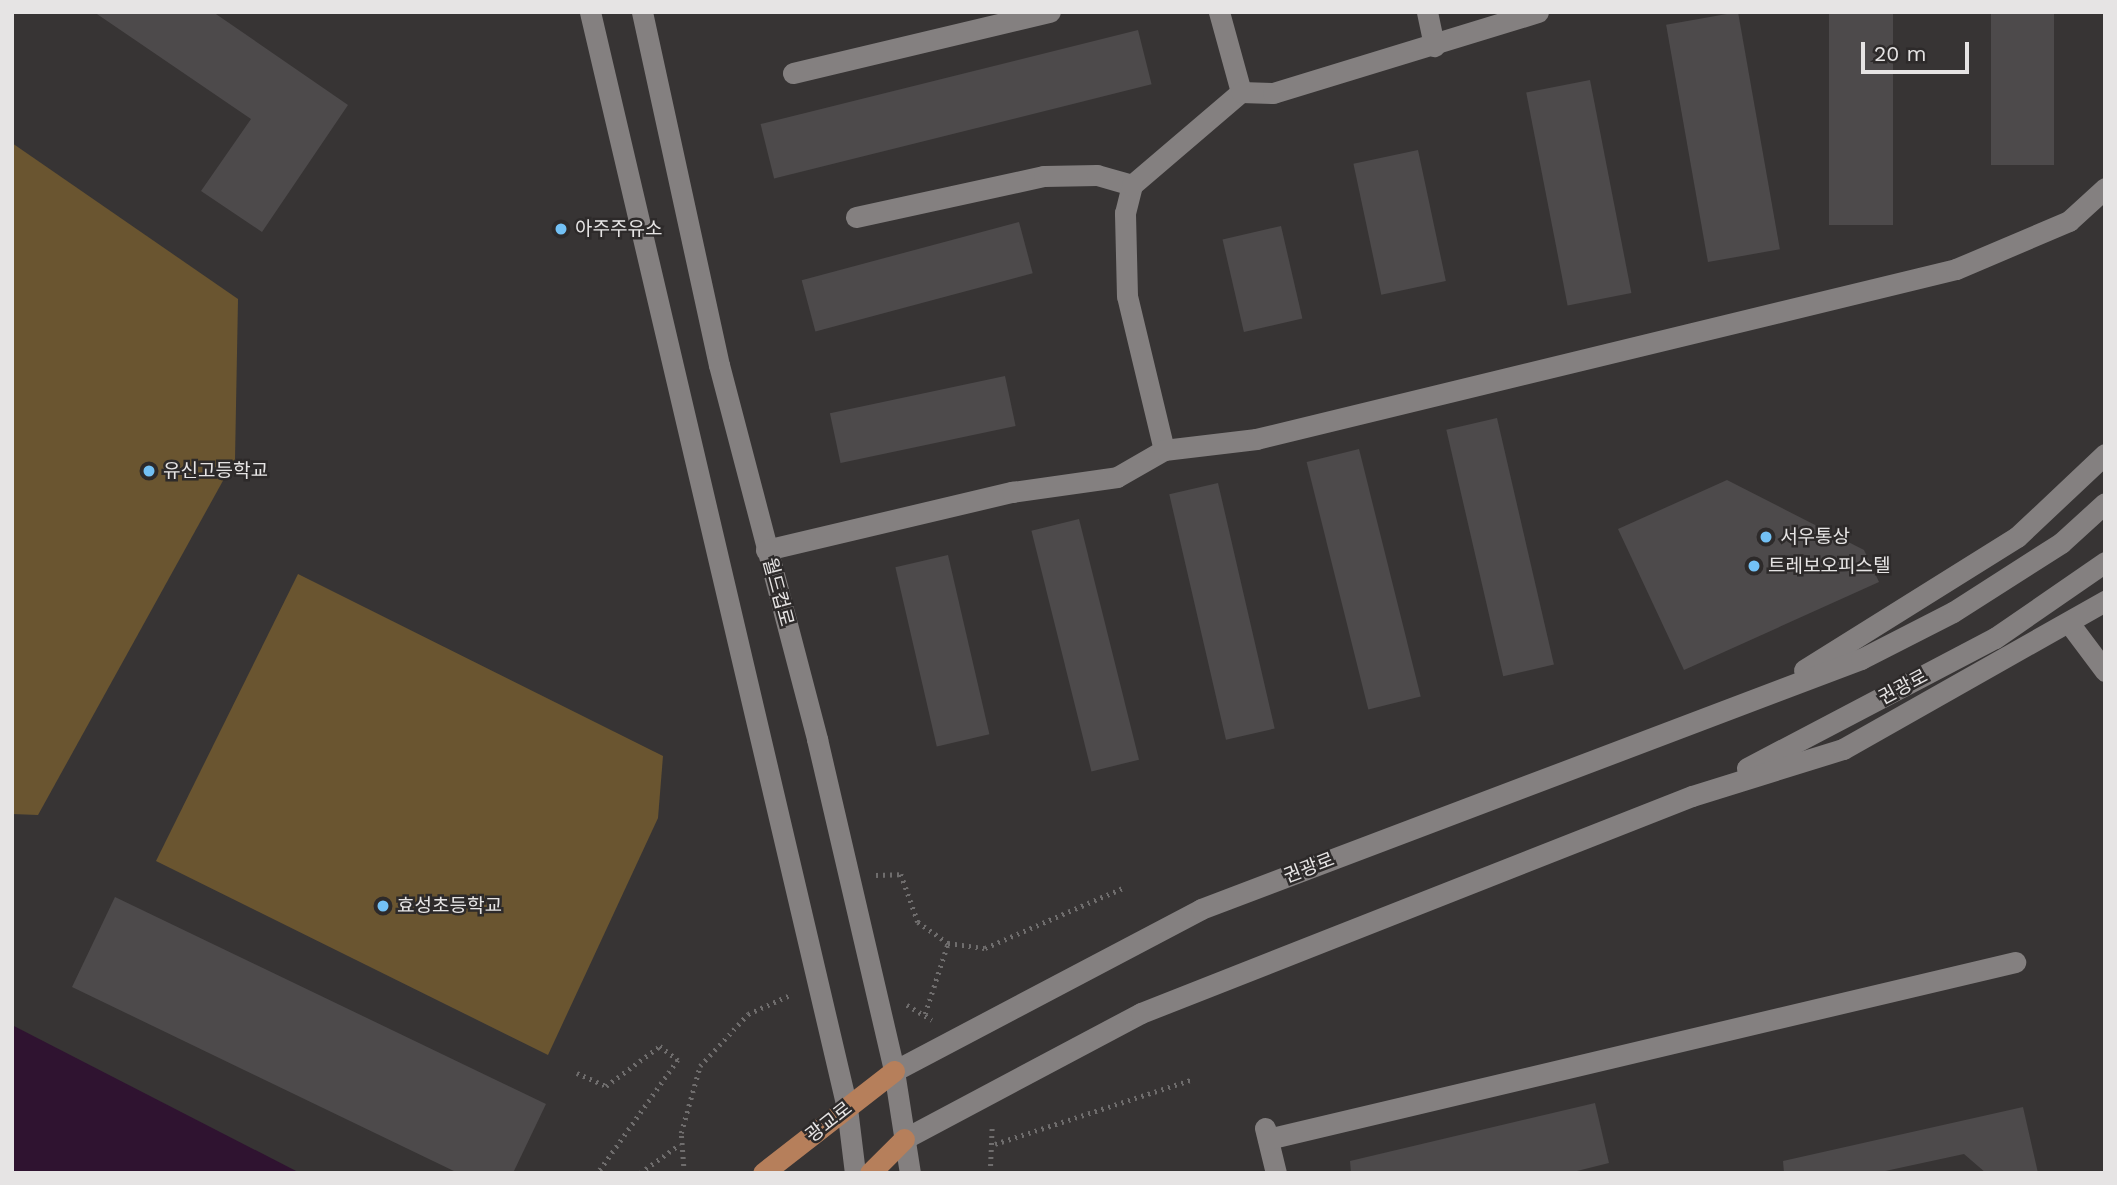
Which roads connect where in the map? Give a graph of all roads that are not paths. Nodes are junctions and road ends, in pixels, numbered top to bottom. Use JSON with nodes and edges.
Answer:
{"nodes":[{"id":1,"x":590,"y":12,"type":"edge"},
{"id":2,"x":642,"y":12,"type":"edge"},
{"id":3,"x":1049,"y":12,"type":"edge"},
{"id":4,"x":1219,"y":12,"type":"edge"},
{"id":5,"x":1427,"y":12,"type":"edge"},
{"id":6,"x":1538,"y":12,"type":"edge"},
{"id":7,"x":1434,"y":46,"type":"junction"},
{"id":8,"x":793,"y":73,"type":"dead end"},
{"id":9,"x":1241,"y":92,"type":"junction"},
{"id":10,"x":1132,"y":185,"type":"junction"},
{"id":11,"x":2105,"y":188,"type":"edge"},
{"id":12,"x":856,"y":217,"type":"dead end"},
{"id":13,"x":1164,"y":450,"type":"junction"},
{"id":14,"x":2105,"y":454,"type":"edge"},
{"id":15,"x":2105,"y":503,"type":"edge"},
{"id":16,"x":766,"y":550,"type":"junction"},
{"id":17,"x":2105,"y":562,"type":"edge"},
{"id":18,"x":2105,"y":601,"type":"edge"},
{"id":19,"x":2069,"y":623,"type":"junction"},
{"id":20,"x":2105,"y":671,"type":"edge"},
{"id":21,"x":1742,"y":705,"type":"junction"},
{"id":22,"x":1692,"y":796,"type":"junction"},
{"id":23,"x":2015,"y":962,"type":"dead end"},
{"id":24,"x":894,"y":1071,"type":"junction"},
{"id":25,"x":846,"y":1108,"type":"junction"},
{"id":26,"x":904,"y":1139,"type":"junction"},
{"id":27,"x":763,"y":1173,"type":"edge"},
{"id":28,"x":855,"y":1173,"type":"edge"},
{"id":29,"x":870,"y":1173,"type":"edge"},
{"id":30,"x":909,"y":1173,"type":"edge"},
{"id":31,"x":1276,"y":1173,"type":"edge"}],
"edges":[{"from":1,"to":25,"type":"street"},
{"from":2,"to":16,"type":"street","name":"월드컵로"},
{"from":3,"to":8,"type":"street"},
{"from":4,"to":9,"type":"street"},
{"from":5,"to":7,"type":"street"},
{"from":6,"to":7,"type":"street"},
{"from":7,"to":9,"type":"street"},
{"from":9,"to":10,"type":"street"},
{"from":10,"to":12,"type":"street"},
{"from":10,"to":13,"type":"street"},
{"from":11,"to":13,"type":"street"},
{"from":13,"to":16,"type":"street"},
{"from":14,"to":21,"type":"street","name":"권광로"},
{"from":15,"to":21,"type":"street","name":"권광로"},
{"from":16,"to":24,"type":"street","name":"월드컵로"},
{"from":17,"to":22,"type":"street","name":"권광로"},
{"from":18,"to":19,"type":"street","name":"권광로"},
{"from":19,"to":20,"type":"street"},
{"from":19,"to":22,"type":"street","name":"권광로"},
{"from":21,"to":24,"type":"street","name":"권광로"},
{"from":22,"to":26,"type":"street","name":"권광로"},
{"from":23,"to":31,"type":"street"},
{"from":24,"to":25,"type":"main road","name":"광교로"},
{"from":24,"to":26,"type":"street","name":"월드컵로"},
{"from":25,"to":27,"type":"main road","name":"광교로"},
{"from":25,"to":28,"type":"street"},
{"from":26,"to":29,"type":"main road"},
{"from":26,"to":30,"type":"street","name":"월드컵로"}]}
